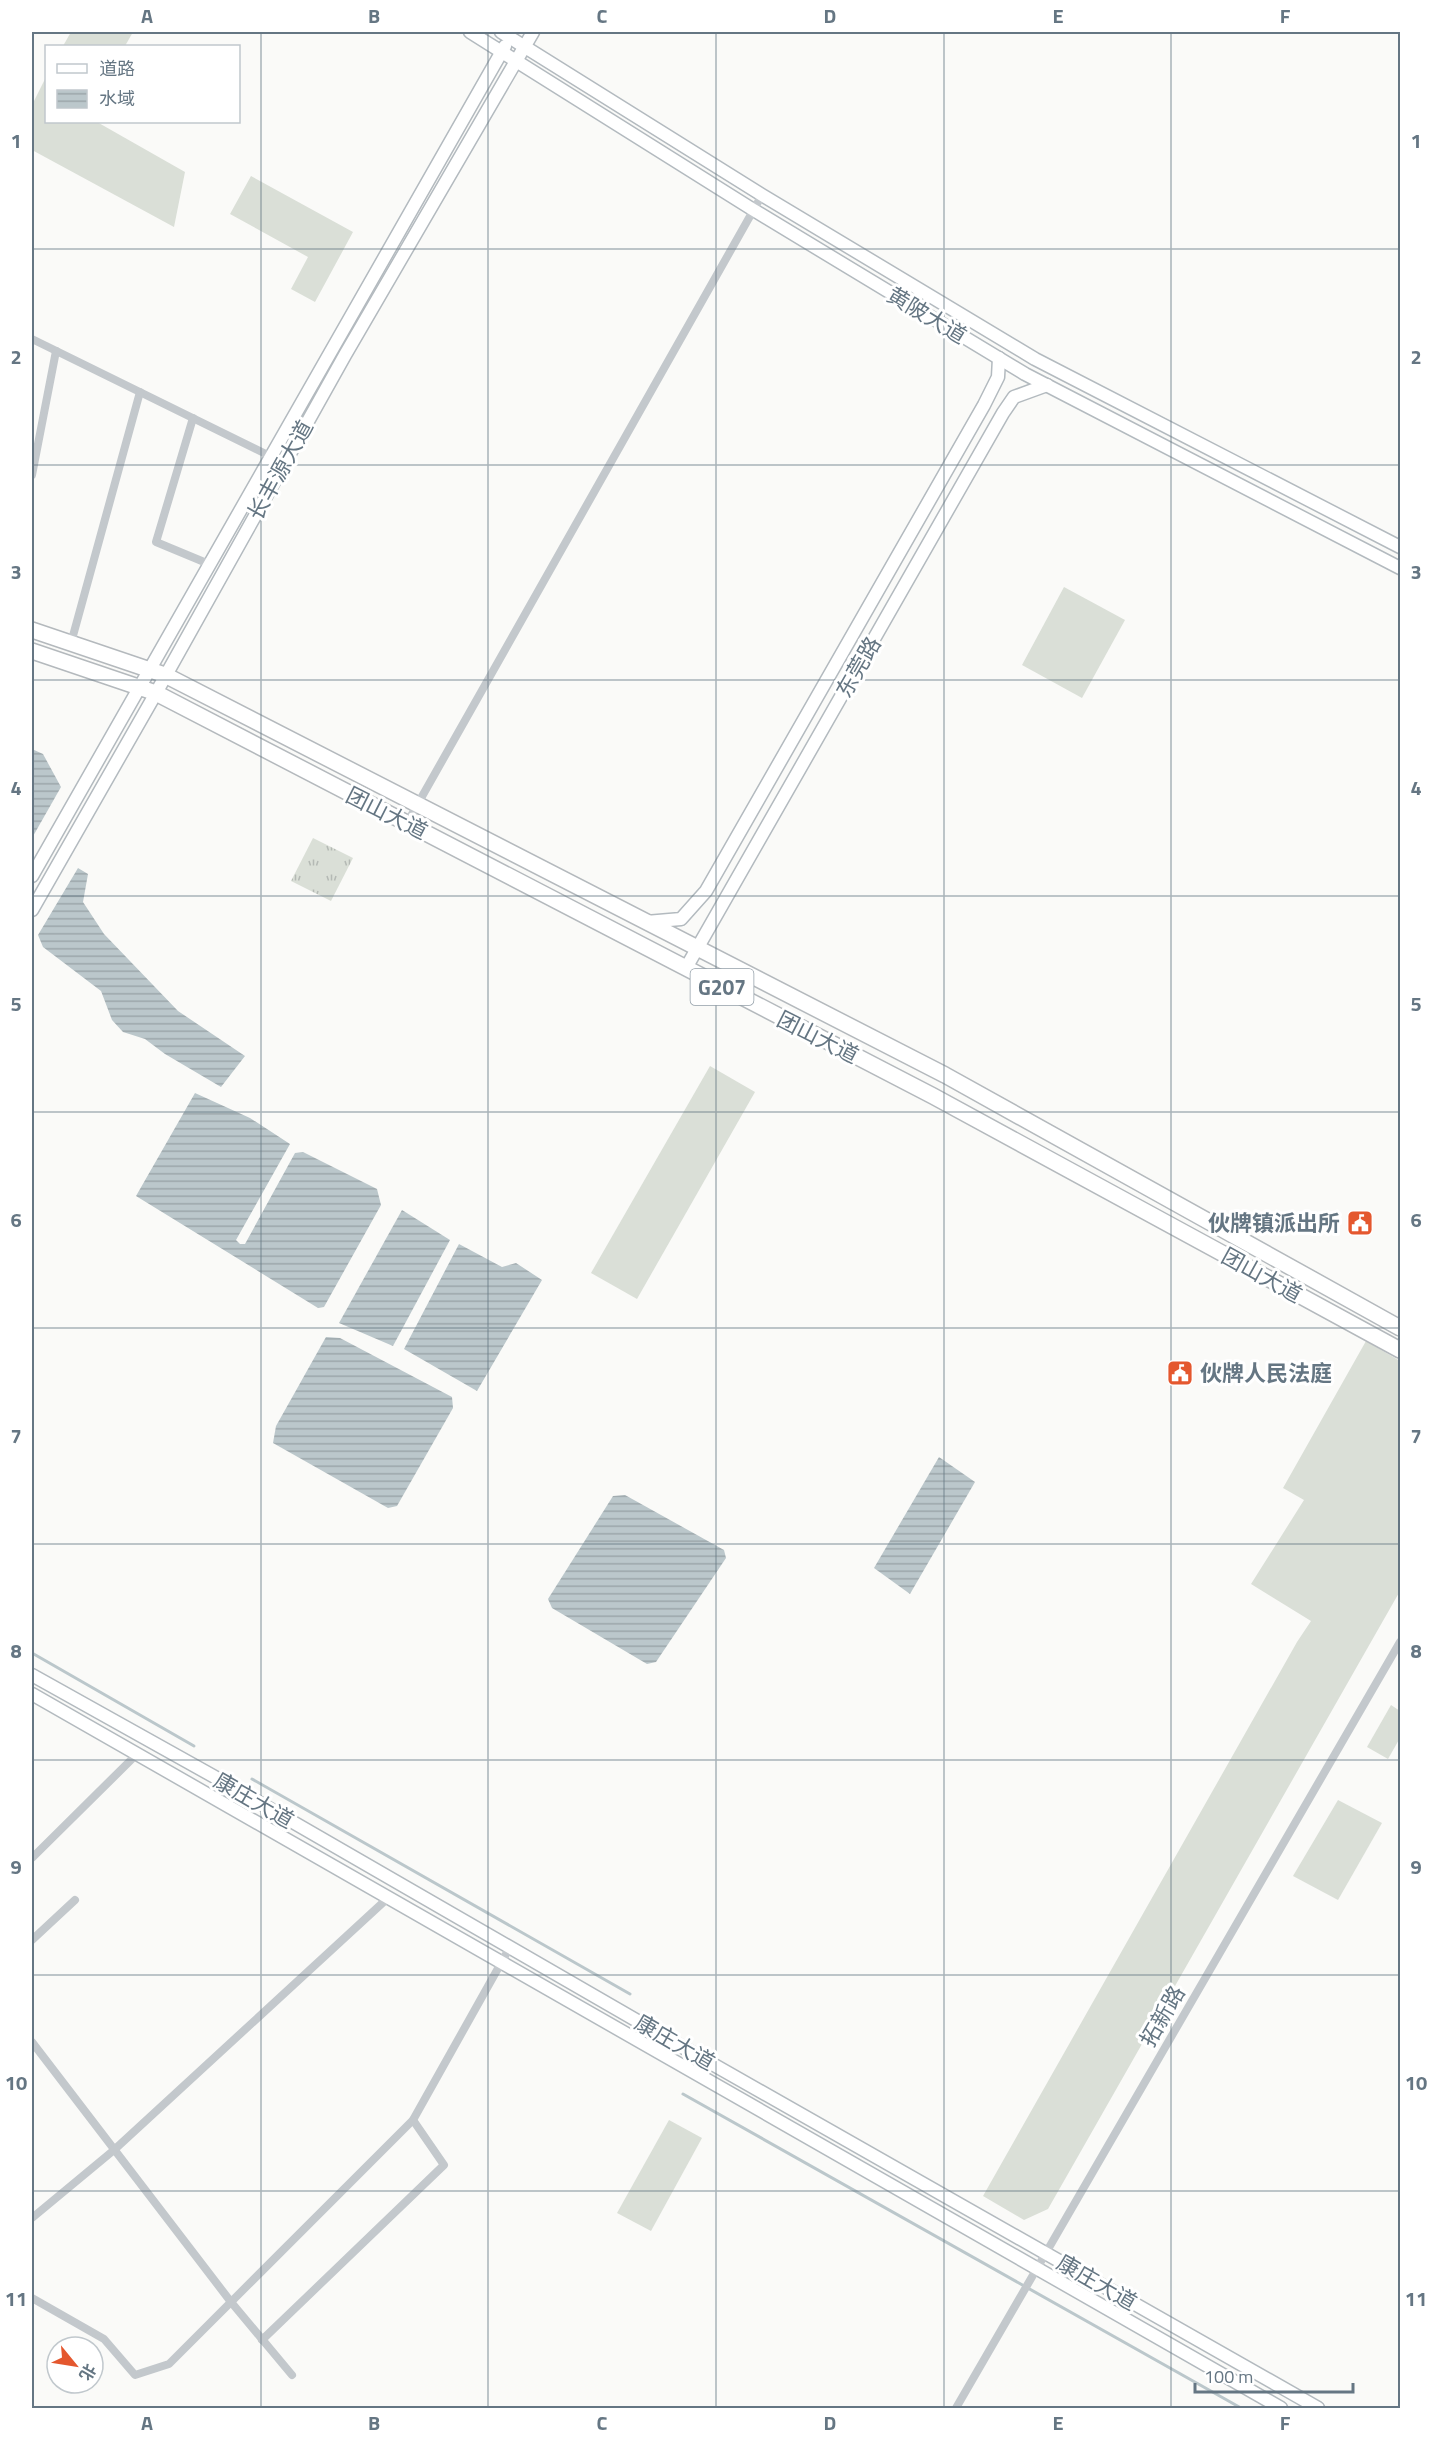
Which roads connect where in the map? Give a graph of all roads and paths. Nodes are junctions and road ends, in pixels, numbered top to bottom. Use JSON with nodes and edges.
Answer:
{"nodes":[{"id":1,"x":470,"y":32,"type":"edge"},
{"id":2,"x":533,"y":32,"type":"edge"},
{"id":3,"x":508,"y":33,"type":"edge"},
{"id":4,"x":525,"y":46,"type":"junction"},
{"id":5,"x":501,"y":51,"type":"junction"},
{"id":6,"x":516,"y":60,"type":"junction"},
{"id":7,"x":762,"y":195,"type":"junction"},
{"id":8,"x":752,"y":209,"type":"junction"},
{"id":9,"x":32,"y":339,"type":"edge"},
{"id":10,"x":56,"y":351,"type":"junction"},
{"id":11,"x":999,"y":358,"type":"junction"},
{"id":12,"x":1047,"y":385,"type":"junction"},
{"id":13,"x":140,"y":392,"type":"junction"},
{"id":14,"x":193,"y":418,"type":"junction"},
{"id":15,"x":270,"y":456,"type":"junction"},
{"id":16,"x":32,"y":475,"type":"edge"},
{"id":17,"x":1401,"y":547,"type":"edge"},
{"id":18,"x":210,"y":564,"type":"junction"},
{"id":19,"x":1401,"y":568,"type":"edge"},
{"id":20,"x":32,"y":630,"type":"edge"},
{"id":21,"x":71,"y":643,"type":"junction"},
{"id":22,"x":32,"y":651,"type":"edge"},
{"id":23,"x":149,"y":670,"type":"junction"},
{"id":24,"x":165,"y":675,"type":"junction"},
{"id":25,"x":139,"y":687,"type":"junction"},
{"id":26,"x":156,"y":693,"type":"junction"},
{"id":27,"x":417,"y":804,"type":"junction"},
{"id":28,"x":407,"y":823,"type":"junction"},
{"id":29,"x":32,"y":876,"type":"edge"},
{"id":30,"x":32,"y":910,"type":"edge"},
{"id":31,"x":646,"y":922,"type":"junction"},
{"id":32,"x":697,"y":948,"type":"junction"},
{"id":33,"x":686,"y":968,"type":"junction"},
{"id":34,"x":1401,"y":1328,"type":"edge"},
{"id":35,"x":1401,"y":1350,"type":"edge"},
{"id":36,"x":1401,"y":1642,"type":"edge"},
{"id":37,"x":32,"y":1675,"type":"edge"},
{"id":38,"x":32,"y":1694,"type":"edge"},
{"id":39,"x":137,"y":1754,"type":"junction"},
{"id":40,"x":32,"y":1858,"type":"edge"},
{"id":41,"x":389,"y":1897,"type":"junction"},
{"id":42,"x":75,"y":1900,"type":"dead end"},
{"id":43,"x":32,"y":1940,"type":"edge"},
{"id":44,"x":510,"y":1947,"type":"junction"},
{"id":45,"x":502,"y":1962,"type":"junction"},
{"id":46,"x":32,"y":2042,"type":"edge"},
{"id":47,"x":413,"y":2120,"type":"junction"},
{"id":48,"x":114,"y":2150,"type":"junction"},
{"id":49,"x":32,"y":2218,"type":"edge"},
{"id":50,"x":1045,"y":2253,"type":"junction"},
{"id":51,"x":1035,"y":2270,"type":"junction"},
{"id":52,"x":32,"y":2298,"type":"edge"},
{"id":53,"x":231,"y":2302,"type":"junction"},
{"id":54,"x":262,"y":2340,"type":"junction"},
{"id":55,"x":292,"y":2375,"type":"dead end"},
{"id":56,"x":956,"y":2409,"type":"edge"},
{"id":57,"x":1281,"y":2409,"type":"edge"},
{"id":58,"x":1318,"y":2409,"type":"edge"}],
"edges":[{"from":1,"to":5,"type":"main road","name":"黄陂大道"},
{"from":2,"to":4,"type":"main road","name":"长丰源大道"},
{"from":3,"to":4,"type":"main road","name":"黄陂大道"},
{"from":3,"to":5,"type":"main road","name":"长丰源大道"},
{"from":4,"to":6,"type":"main road","name":"长丰源大道"},
{"from":4,"to":7,"type":"main road","name":"黄陂大道"},
{"from":5,"to":6,"type":"main road","name":"黄陂大道"},
{"from":5,"to":15,"type":"main road","name":"长丰源大道"},
{"from":6,"to":8,"type":"main road","name":"黄陂大道"},
{"from":6,"to":24,"type":"main road","name":"长丰源大道"},
{"from":7,"to":8,"type":"street"},
{"from":7,"to":17,"type":"main road","name":"黄陂大道"},
{"from":8,"to":11,"type":"main road","name":"黄陂大道"},
{"from":8,"to":27,"type":"street"},
{"from":9,"to":10,"type":"street"},
{"from":10,"to":13,"type":"street"},
{"from":10,"to":16,"type":"street"},
{"from":11,"to":12,"type":"main road","name":"黄陂大道"},
{"from":11,"to":31,"type":"main road","name":"东莞路"},
{"from":12,"to":19,"type":"main road","name":"黄陂大道"},
{"from":12,"to":32,"type":"main road","name":"东莞路"},
{"from":13,"to":14,"type":"street"},
{"from":13,"to":21,"type":"street"},
{"from":14,"to":15,"type":"street"},
{"from":14,"to":18,"type":"street"},
{"from":15,"to":18,"type":"main road","name":"长丰源大道"},
{"from":18,"to":23,"type":"main road","name":"长丰源大道"},
{"from":20,"to":21,"type":"highway","name":"团山大道","number":"G207"},
{"from":21,"to":23,"type":"highway","name":"团山大道","number":"G207"},
{"from":22,"to":25,"type":"highway","name":"团山大道","number":"G207"},
{"from":23,"to":24,"type":"highway","name":"团山大道","number":"G207"},
{"from":23,"to":25,"type":"main road","name":"长丰源大道"},
{"from":24,"to":26,"type":"main road","name":"长丰源大道"},
{"from":24,"to":27,"type":"highway","name":"团山大道","number":"G207"},
{"from":25,"to":26,"type":"highway","name":"团山大道","number":"G207"},
{"from":25,"to":29,"type":"main road","name":"长丰源大道"},
{"from":26,"to":28,"type":"highway","name":"团山大道","number":"G207"},
{"from":26,"to":30,"type":"main road","name":"长丰源大道"},
{"from":27,"to":28,"type":"street"},
{"from":27,"to":31,"type":"highway","name":"团山大道","number":"G207"},
{"from":28,"to":33,"type":"highway","name":"团山大道","number":"G207"},
{"from":31,"to":32,"type":"highway","name":"团山大道","number":"G207"},
{"from":32,"to":33,"type":"main road","name":"东莞路"},
{"from":32,"to":34,"type":"highway","name":"团山大道","number":"G207"},
{"from":33,"to":35,"type":"highway","name":"团山大道","number":"G207"},
{"from":36,"to":50,"type":"street","name":"拓新路"},
{"from":37,"to":44,"type":"main road","name":"康庄大道"},
{"from":38,"to":39,"type":"main road","name":"康庄大道"},
{"from":39,"to":40,"type":"street"},
{"from":39,"to":41,"type":"main road","name":"康庄大道"},
{"from":41,"to":45,"type":"main road","name":"康庄大道"},
{"from":41,"to":48,"type":"street"},
{"from":42,"to":43,"type":"street"},
{"from":44,"to":45,"type":"street"},
{"from":44,"to":50,"type":"main road","name":"康庄大道"},
{"from":45,"to":47,"type":"street"},
{"from":45,"to":51,"type":"main road","name":"康庄大道"},
{"from":46,"to":48,"type":"street"},
{"from":47,"to":53,"type":"street"},
{"from":47,"to":54,"type":"street"},
{"from":48,"to":49,"type":"street"},
{"from":48,"to":53,"type":"street"},
{"from":50,"to":51,"type":"street","name":"拓新路"},
{"from":50,"to":58,"type":"main road","name":"康庄大道"},
{"from":51,"to":56,"type":"street","name":"拓新路"},
{"from":51,"to":57,"type":"main road","name":"康庄大道"},
{"from":52,"to":53,"type":"street"},
{"from":53,"to":54,"type":"street"},
{"from":54,"to":55,"type":"street"}]}
